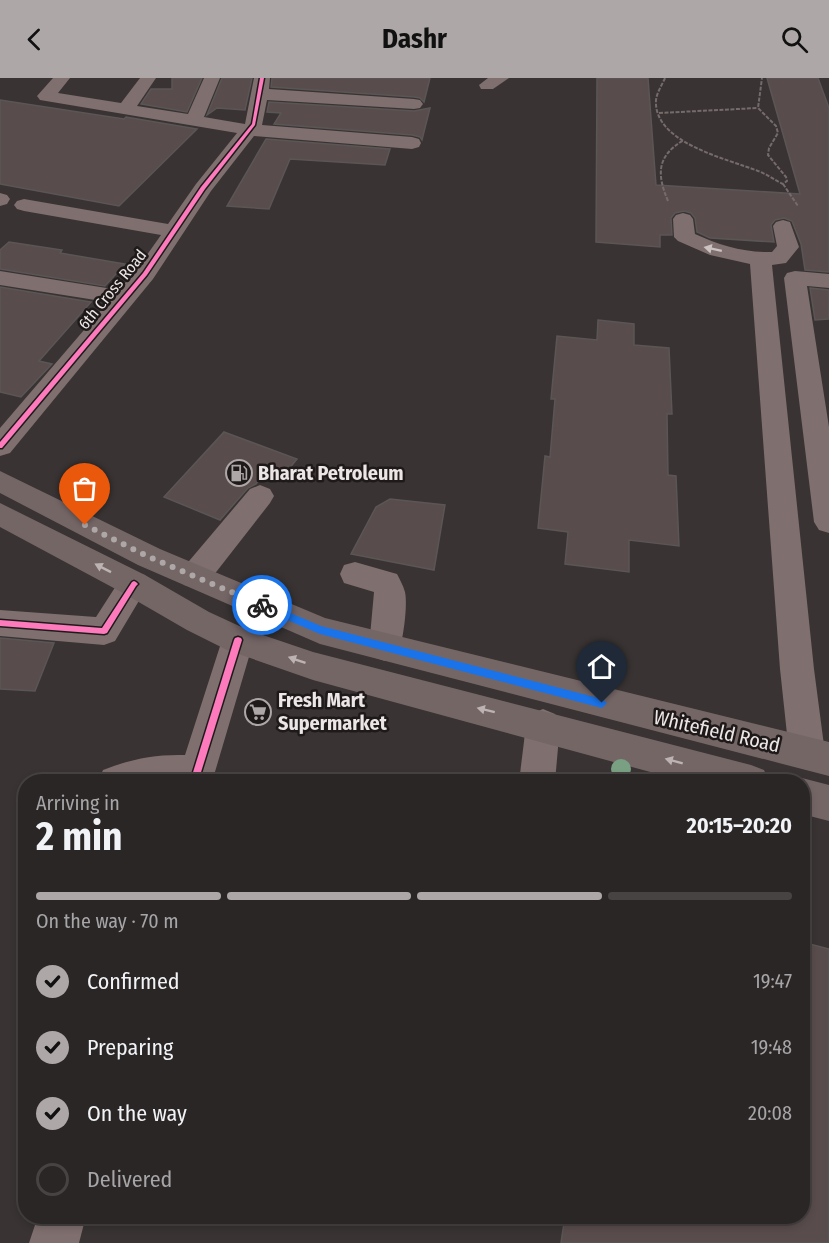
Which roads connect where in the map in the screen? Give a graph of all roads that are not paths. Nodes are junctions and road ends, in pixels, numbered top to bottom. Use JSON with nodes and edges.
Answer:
{"nodes":[{"id":1,"x":62,"y":78,"type":"edge"},
{"id":2,"x":148,"y":78,"type":"edge"},
{"id":3,"x":212,"y":78,"type":"edge"},
{"id":4,"x":261,"y":86,"type":"edge"},
{"id":5,"x":414,"y":104,"type":"dead end"},
{"id":6,"x":127,"y":108,"type":"junction"},
{"id":7,"x":194,"y":120,"type":"junction"},
{"id":8,"x":250,"y":130,"type":"junction"},
{"id":9,"x":412,"y":143,"type":"dead end"},
{"id":10,"x":24,"y":205,"type":"dead end"},
{"id":11,"x":683,"y":219,"type":"dead end"},
{"id":12,"x":783,"y":226,"type":"dead end"},
{"id":13,"x":173,"y":231,"type":"junction"},
{"id":14,"x":761,"y":260,"type":"junction"},
{"id":15,"x":0,"y":278,"type":"edge"},
{"id":16,"x":829,"y":281,"type":"edge"},
{"id":17,"x":123,"y":298,"type":"junction"},
{"id":18,"x":0,"y":446,"type":"edge"},
{"id":19,"x":0,"y":481,"type":"edge"},
{"id":20,"x":260,"y":496,"type":"dead end"},
{"id":21,"x":0,"y":514,"type":"edge"},
{"id":22,"x":829,"y":522,"type":"edge"},
{"id":23,"x":355,"y":574,"type":"dead end"},
{"id":24,"x":195,"y":576,"type":"junction"},
{"id":25,"x":134,"y":584,"type":"junction"},
{"id":26,"x":0,"y":623,"type":"edge"},
{"id":27,"x":238,"y":640,"type":"junction"},
{"id":28,"x":385,"y":647,"type":"junction"},
{"id":29,"x":543,"y":725,"type":"junction"},
{"id":30,"x":818,"y":756,"type":"edge"},
{"id":31,"x":142,"y":774,"type":"edge"},
{"id":32,"x":174,"y":774,"type":"edge"},
{"id":33,"x":197,"y":774,"type":"edge"},
{"id":34,"x":538,"y":774,"type":"edge"},
{"id":35,"x":722,"y":774,"type":"edge"},
{"id":36,"x":810,"y":798,"type":"edge"},
{"id":37,"x":829,"y":803,"type":"edge"},
{"id":38,"x":60,"y":1224,"type":"edge"},
{"id":39,"x":54,"y":1243,"type":"edge"}],
"edges":[{"from":1,"to":6,"type":"street"},
{"from":2,"to":6,"type":"street"},
{"from":3,"to":7,"type":"street"},
{"from":4,"to":5,"type":"street"},
{"from":4,"to":8,"type":"street","name":"6th Cross Road"},
{"from":6,"to":7,"type":"street"},
{"from":7,"to":8,"type":"street"},
{"from":8,"to":9,"type":"street"},
{"from":8,"to":13,"type":"street","name":"6th Cross Road"},
{"from":10,"to":13,"type":"street"},
{"from":14,"to":11,"type":"street","one_way":true},
{"from":12,"to":14,"type":"street"},
{"from":13,"to":17,"type":"street","name":"6th Cross Road"},
{"from":14,"to":30,"type":"street"},
{"from":15,"to":17,"type":"street"},
{"from":16,"to":22,"type":"street"},
{"from":17,"to":18,"type":"street","name":"6th Cross Road"},
{"from":19,"to":24,"type":"main road","name":"Whitefield Road"},
{"from":20,"to":24,"type":"street"},
{"from":25,"to":21,"type":"main road","name":"Whitefield Road","one_way":true},
{"from":23,"to":28,"type":"street"},
{"from":24,"to":28,"type":"main road","name":"Whitefield Road"},
{"from":25,"to":26,"type":"street"},
{"from":25,"to":27,"type":"main road","name":"Whitefield Road"},
{"from":29,"to":27,"type":"main road","name":"Whitefield Road","one_way":true},
{"from":27,"to":33,"type":"street"},
{"from":28,"to":30,"type":"main road","name":"Whitefield Road"},
{"from":29,"to":34,"type":"street"},
{"from":35,"to":29,"type":"main road","name":"Whitefield Road","one_way":true},
{"from":31,"to":32,"type":"street"},
{"from":36,"to":37,"type":"main road"},
{"from":38,"to":39,"type":"street"}]}
